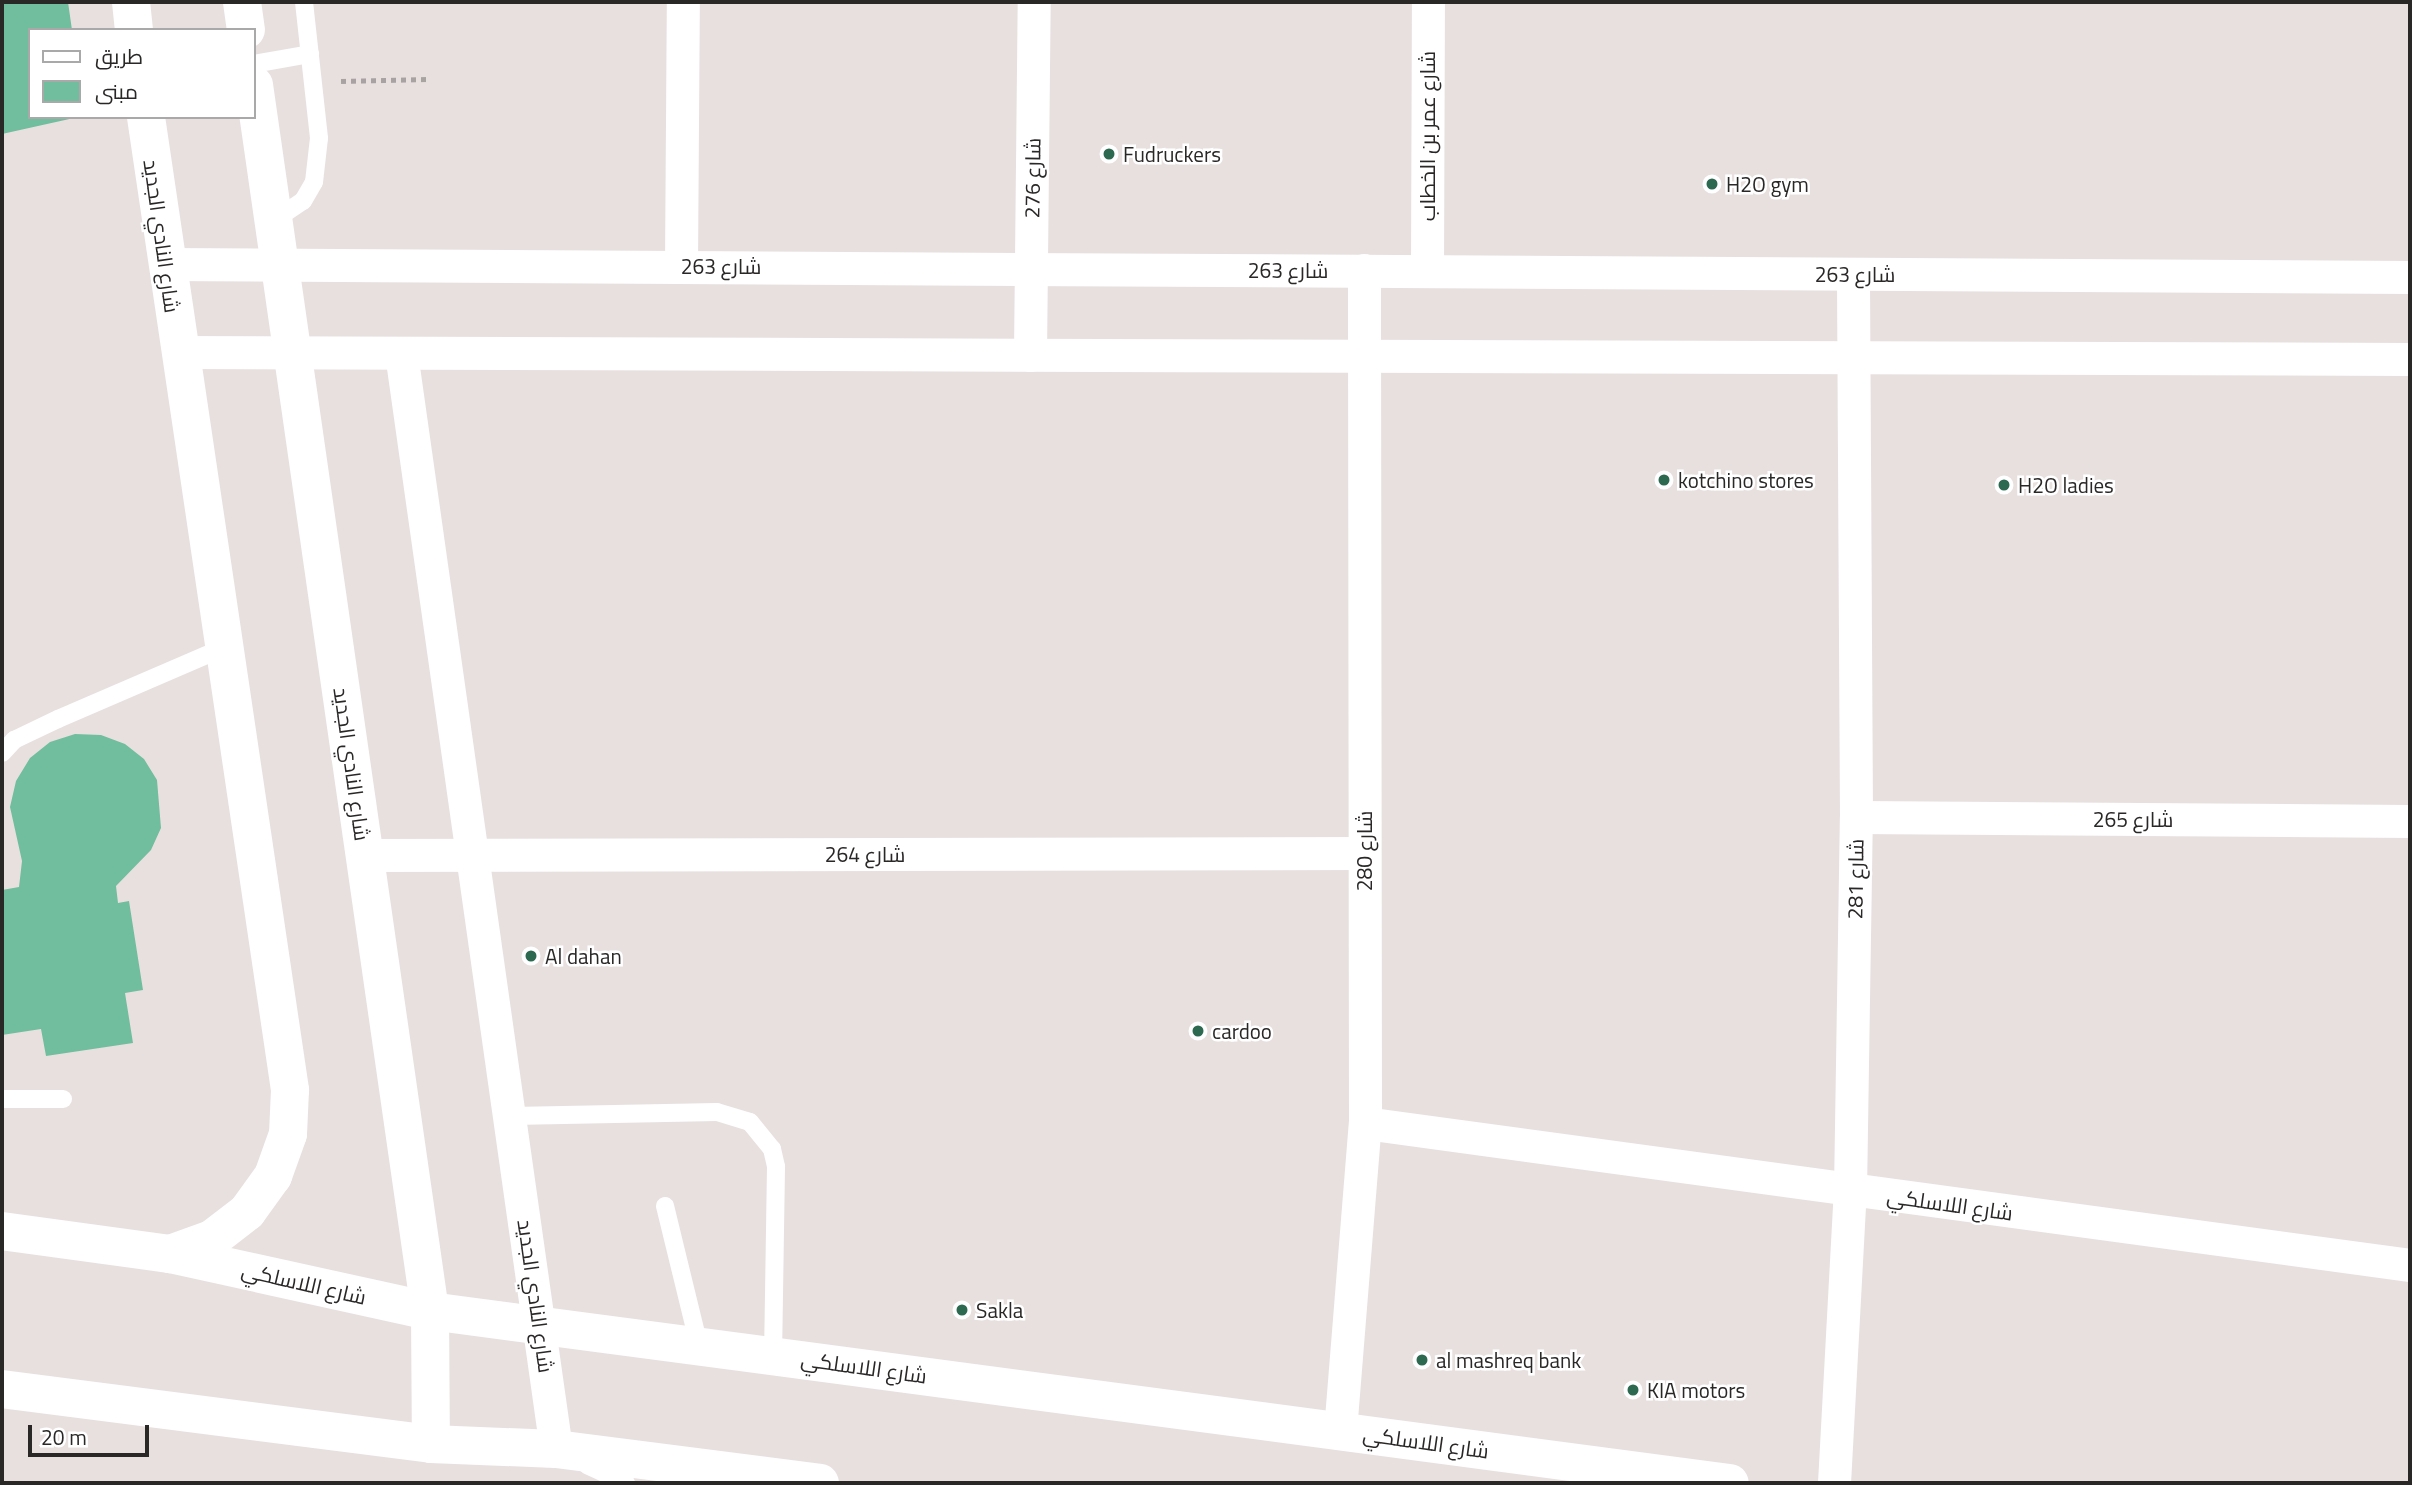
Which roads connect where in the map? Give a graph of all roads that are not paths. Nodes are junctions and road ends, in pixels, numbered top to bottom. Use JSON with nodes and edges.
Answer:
{"nodes":[{"id":1,"x":131,"y":2,"type":"edge"},
{"id":2,"x":242,"y":2,"type":"edge"},
{"id":3,"x":304,"y":2,"type":"edge"},
{"id":4,"x":683,"y":2,"type":"edge"},
{"id":5,"x":1034,"y":2,"type":"edge"},
{"id":6,"x":1428,"y":2,"type":"edge"},
{"id":7,"x":134,"y":28,"type":"edge"},
{"id":8,"x":246,"y":28,"type":"edge"},
{"id":9,"x":310,"y":54,"type":"junction"},
{"id":10,"x":256,"y":64,"type":"edge"},
{"id":11,"x":256,"y":99,"type":"edge"},
{"id":12,"x":146,"y":119,"type":"edge"},
{"id":13,"x":273,"y":221,"type":"junction"},
{"id":14,"x":279,"y":263,"type":"junction"},
{"id":15,"x":166,"y":264,"type":"junction"},
{"id":16,"x":681,"y":266,"type":"junction"},
{"id":17,"x":1031,"y":268,"type":"junction"},
{"id":18,"x":1364,"y":270,"type":"junction"},
{"id":19,"x":1427,"y":271,"type":"junction"},
{"id":20,"x":1853,"y":274,"type":"junction"},
{"id":21,"x":2410,"y":277,"type":"edge"},
{"id":22,"x":178,"y":352,"type":"junction"},
{"id":23,"x":294,"y":352,"type":"junction"},
{"id":24,"x":401,"y":353,"type":"junction"},
{"id":25,"x":1030,"y":355,"type":"junction"},
{"id":26,"x":1364,"y":356,"type":"junction"},
{"id":27,"x":1854,"y":357,"type":"junction"},
{"id":28,"x":2410,"y":359,"type":"edge"},
{"id":29,"x":223,"y":648,"type":"junction"},
{"id":30,"x":6,"y":745,"type":"edge"},
{"id":31,"x":1856,"y":817,"type":"junction"},
{"id":32,"x":2410,"y":821,"type":"edge"},
{"id":33,"x":1364,"y":853,"type":"junction"},
{"id":34,"x":366,"y":855,"type":"junction"},
{"id":35,"x":475,"y":855,"type":"junction"},
{"id":36,"x":2,"y":1099,"type":"edge"},
{"id":37,"x":63,"y":1099,"type":"dead end"},
{"id":38,"x":512,"y":1116,"type":"junction"},
{"id":39,"x":1365,"y":1123,"type":"junction"},
{"id":40,"x":1850,"y":1191,"type":"junction"},
{"id":41,"x":665,"y":1206,"type":"dead end"},
{"id":42,"x":2,"y":1231,"type":"edge"},
{"id":43,"x":170,"y":1254,"type":"junction"},
{"id":44,"x":2410,"y":1265,"type":"edge"},
{"id":45,"x":430,"y":1311,"type":"junction"},
{"id":46,"x":541,"y":1324,"type":"junction"},
{"id":47,"x":699,"y":1345,"type":"junction"},
{"id":48,"x":773,"y":1355,"type":"junction"},
{"id":49,"x":2,"y":1389,"type":"edge"},
{"id":50,"x":1340,"y":1431,"type":"junction"},
{"id":51,"x":431,"y":1444,"type":"junction"},
{"id":52,"x":556,"y":1449,"type":"junction"},
{"id":53,"x":626,"y":1483,"type":"edge"},
{"id":54,"x":820,"y":1483,"type":"edge"},
{"id":55,"x":1730,"y":1483,"type":"edge"},
{"id":56,"x":1834,"y":1483,"type":"edge"}],
"edges":[{"from":1,"to":7,"type":"street"},
{"from":2,"to":8,"type":"street"},
{"from":3,"to":9,"type":"lane"},
{"from":4,"to":16,"type":"street"},
{"from":5,"to":17,"type":"street","name":"شارع 276"},
{"from":6,"to":19,"type":"street","name":"شارع عمر بن الخطاب"},
{"from":9,"to":10,"type":"lane"},
{"from":9,"to":13,"type":"lane"},
{"from":11,"to":13,"type":"street","name":"شارع النادي الجديد"},
{"from":12,"to":15,"type":"street","name":"شارع النادي الجديد"},
{"from":13,"to":14,"type":"street","name":"شارع النادي الجديد"},
{"from":14,"to":15,"type":"street","name":"شارع 263"},
{"from":14,"to":16,"type":"street","name":"شارع 263"},
{"from":14,"to":23,"type":"street","name":"شارع النادي الجديد"},
{"from":15,"to":22,"type":"street","name":"شارع النادي الجديد"},
{"from":16,"to":17,"type":"street","name":"شارع 263"},
{"from":17,"to":18,"type":"street","name":"شارع 263"},
{"from":17,"to":25,"type":"street","name":"شارع 276"},
{"from":18,"to":19,"type":"street","name":"شارع 263"},
{"from":18,"to":26,"type":"street","name":"شارع 280"},
{"from":19,"to":20,"type":"street","name":"شارع 263"},
{"from":20,"to":21,"type":"street","name":"شارع 263"},
{"from":20,"to":27,"type":"street","name":"شارع 281"},
{"from":22,"to":23,"type":"street"},
{"from":22,"to":29,"type":"street","name":"شارع النادي الجديد"},
{"from":23,"to":24,"type":"street"},
{"from":23,"to":34,"type":"street","name":"شارع النادي الجديد"},
{"from":24,"to":25,"type":"street"},
{"from":24,"to":35,"type":"street","name":"شارع النادي الجديد"},
{"from":25,"to":26,"type":"street"},
{"from":26,"to":27,"type":"street"},
{"from":26,"to":33,"type":"street","name":"شارع 280"},
{"from":27,"to":28,"type":"street"},
{"from":27,"to":31,"type":"street","name":"شارع 281"},
{"from":29,"to":30,"type":"lane"},
{"from":29,"to":43,"type":"street","name":"شارع النادي الجديد"},
{"from":31,"to":32,"type":"street","name":"شارع 265"},
{"from":31,"to":40,"type":"street","name":"شارع 281"},
{"from":33,"to":35,"type":"street","name":"شارع 264"},
{"from":33,"to":39,"type":"street","name":"شارع 280"},
{"from":34,"to":35,"type":"street","name":"شارع 264"},
{"from":34,"to":45,"type":"street","name":"شارع النادي الجديد"},
{"from":35,"to":38,"type":"street","name":"شارع النادي الجديد"},
{"from":36,"to":37,"type":"lane"},
{"from":38,"to":46,"type":"street","name":"شارع النادي الجديد"},
{"from":38,"to":48,"type":"lane"},
{"from":39,"to":40,"type":"street","name":"شارع اللاسلكي"},
{"from":39,"to":50,"type":"street","name":"شارع 280"},
{"from":40,"to":44,"type":"street","name":"شارع اللاسلكي"},
{"from":40,"to":56,"type":"street","name":"شارع 281"},
{"from":41,"to":47,"type":"lane"},
{"from":42,"to":43,"type":"street","name":"شارع اللاسلكي"},
{"from":43,"to":45,"type":"street","name":"شارع اللاسلكي"},
{"from":45,"to":46,"type":"street","name":"شارع اللاسلكي"},
{"from":45,"to":51,"type":"street","name":"شارع النادي الجديد"},
{"from":46,"to":47,"type":"street","name":"شارع اللاسلكي"},
{"from":46,"to":52,"type":"street","name":"شارع النادي الجديد"},
{"from":47,"to":48,"type":"street","name":"شارع اللاسلكي"},
{"from":48,"to":50,"type":"street","name":"شارع اللاسلكي"},
{"from":49,"to":51,"type":"street"},
{"from":50,"to":55,"type":"street","name":"شارع اللاسلكي"},
{"from":51,"to":52,"type":"street"},
{"from":52,"to":53,"type":"lane"},
{"from":52,"to":54,"type":"street"}]}
